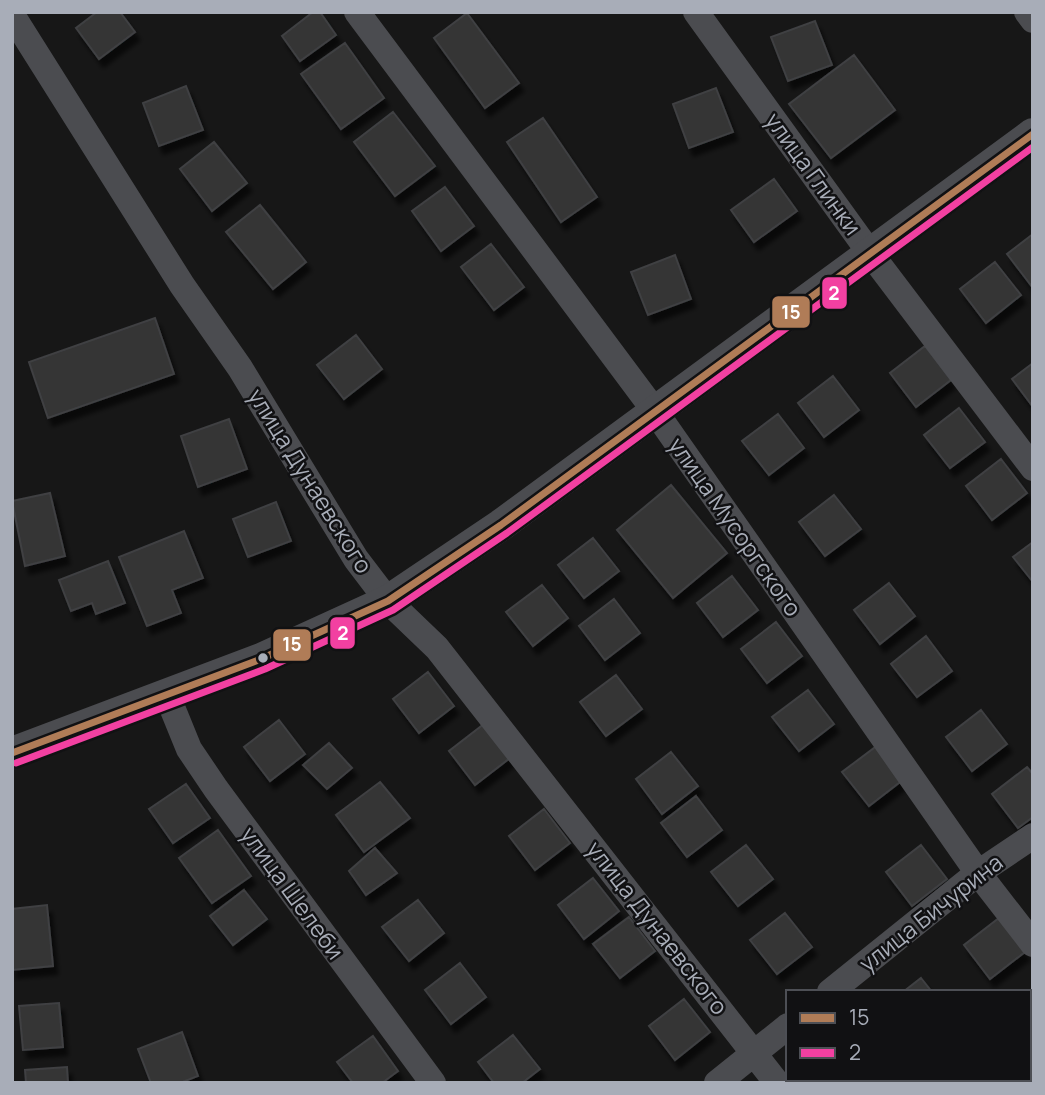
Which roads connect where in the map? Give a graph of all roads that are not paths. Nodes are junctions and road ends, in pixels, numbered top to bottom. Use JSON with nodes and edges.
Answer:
{"nodes":[{"id":1,"x":357,"y":12,"type":"edge"},
{"id":2,"x":696,"y":12,"type":"edge"},
{"id":3,"x":1027,"y":12,"type":"edge"},
{"id":4,"x":12,"y":15,"type":"edge"},
{"id":5,"x":1033,"y":20,"type":"edge"},
{"id":6,"x":1033,"y":134,"type":"edge"},
{"id":7,"x":870,"y":253,"type":"junction"},
{"id":8,"x":654,"y":411,"type":"junction"},
{"id":9,"x":1033,"y":468,"type":"edge"},
{"id":10,"x":388,"y":601,"type":"junction"},
{"id":11,"x":167,"y":695,"type":"junction"},
{"id":12,"x":12,"y":753,"type":"edge"},
{"id":13,"x":1033,"y":836,"type":"edge"},
{"id":14,"x":978,"y":873,"type":"junction"},
{"id":15,"x":1033,"y":944,"type":"edge"},
{"id":16,"x":832,"y":990,"type":"edge"},
{"id":17,"x":786,"y":1028,"type":"edge"},
{"id":18,"x":755,"y":1052,"type":"junction"},
{"id":19,"x":433,"y":1083,"type":"edge"},
{"id":20,"x":717,"y":1083,"type":"edge"},
{"id":21,"x":778,"y":1083,"type":"edge"}],
"edges":[{"from":1,"to":8,"type":"street","name":"улица Мусоргского"},
{"from":2,"to":7,"type":"street","name":"улица Глинки"},
{"from":3,"to":5,"type":"street"},
{"from":4,"to":10,"type":"street","name":"улица Дунаевского"},
{"from":6,"to":7,"type":"street"},
{"from":7,"to":8,"type":"street"},
{"from":7,"to":9,"type":"street","name":"улица Глинки"},
{"from":8,"to":10,"type":"street"},
{"from":8,"to":14,"type":"street","name":"улица Мусоргского"},
{"from":10,"to":11,"type":"street"},
{"from":10,"to":18,"type":"street","name":"улица Дунаевского"},
{"from":11,"to":12,"type":"street"},
{"from":11,"to":19,"type":"street","name":"улица Шелеби"},
{"from":13,"to":14,"type":"street","name":"улица Бичурина"},
{"from":14,"to":15,"type":"street","name":"улица Мусоргского"},
{"from":14,"to":16,"type":"street","name":"улица Бичурина"},
{"from":17,"to":18,"type":"street"},
{"from":18,"to":20,"type":"street"},
{"from":18,"to":21,"type":"street","name":"улица Дунаевского"}]}
